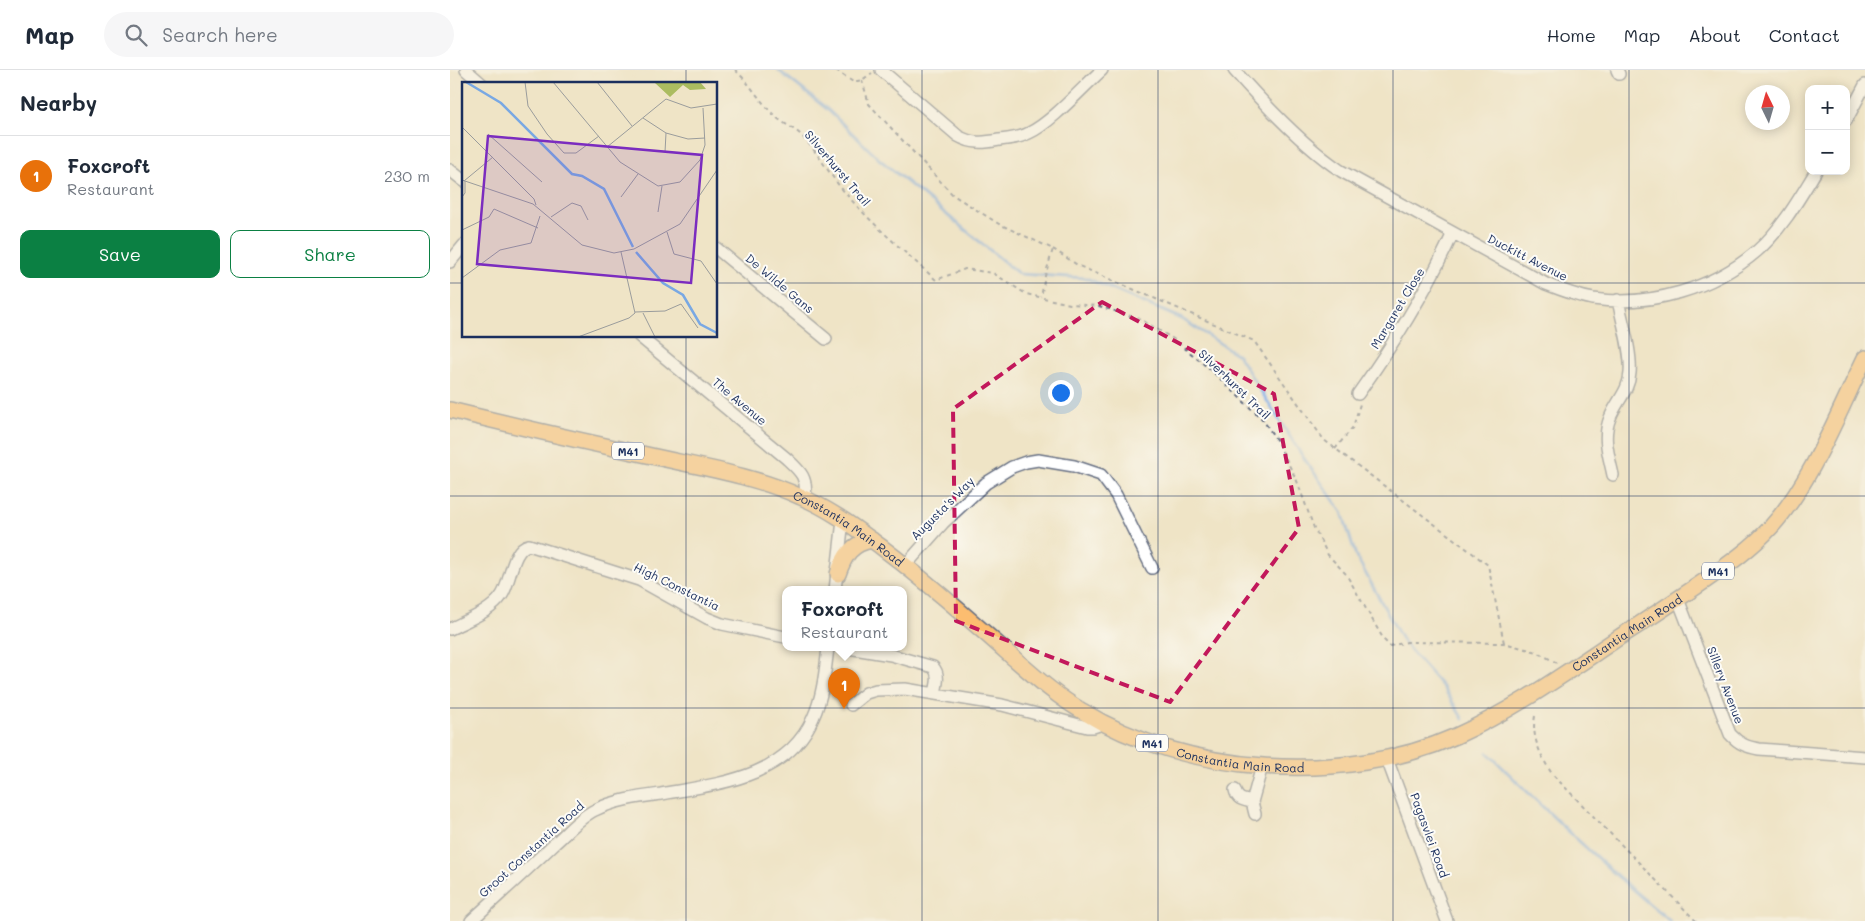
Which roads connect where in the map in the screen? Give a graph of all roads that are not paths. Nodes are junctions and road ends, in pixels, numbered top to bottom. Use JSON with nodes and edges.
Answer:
{"nodes":[{"id":1,"x":466,"y":70,"type":"edge"},
{"id":2,"x":881,"y":70,"type":"edge"},
{"id":3,"x":1102,"y":70,"type":"edge"},
{"id":4,"x":1238,"y":71,"type":"edge"},
{"id":5,"x":480,"y":82,"type":"edge"},
{"id":6,"x":1865,"y":85,"type":"edge"},
{"id":7,"x":1850,"y":113,"type":"edge"},
{"id":8,"x":450,"y":170,"type":"edge"},
{"id":9,"x":1813,"y":175,"type":"edge"},
{"id":10,"x":462,"y":179,"type":"edge"},
{"id":11,"x":1453,"y":233,"type":"junction"},
{"id":12,"x":462,"y":247,"type":"edge"},
{"id":13,"x":718,"y":250,"type":"edge"},
{"id":14,"x":450,"y":262,"type":"edge"},
{"id":15,"x":1618,"y":300,"type":"junction"},
{"id":16,"x":641,"y":338,"type":"edge"},
{"id":17,"x":826,"y":339,"type":"dead end"},
{"id":18,"x":1865,"y":358,"type":"edge"},
{"id":19,"x":1358,"y":394,"type":"road end"},
{"id":20,"x":450,"y":410,"type":"edge"},
{"id":21,"x":1613,"y":475,"type":"dead end"},
{"id":22,"x":805,"y":498,"type":"junction"},
{"id":23,"x":843,"y":520,"type":"junction"},
{"id":24,"x":872,"y":540,"type":"junction"},
{"id":25,"x":905,"y":566,"type":"junction"},
{"id":26,"x":1152,"y":568,"type":"dead end"},
{"id":27,"x":838,"y":574,"type":"junction"},
{"id":28,"x":836,"y":586,"type":"edge"},
{"id":29,"x":1678,"y":599,"type":"junction"},
{"id":30,"x":450,"y":629,"type":"edge"},
{"id":31,"x":782,"y":636,"type":"edge"},
{"id":32,"x":828,"y":651,"type":"edge"},
{"id":33,"x":892,"y":652,"type":"edge"},
{"id":34,"x":935,"y":693,"type":"junction"},
{"id":35,"x":851,"y":705,"type":"dead end"},
{"id":36,"x":1106,"y":723,"type":"junction"},
{"id":37,"x":1865,"y":757,"type":"edge"},
{"id":38,"x":1387,"y":759,"type":"junction"},
{"id":39,"x":1262,"y":766,"type":"junction"},
{"id":40,"x":1235,"y":790,"type":"dead end"},
{"id":41,"x":1252,"y":802,"type":"junction"},
{"id":42,"x":1255,"y":814,"type":"dead end"},
{"id":43,"x":471,"y":921,"type":"edge"},
{"id":44,"x":1447,"y":921,"type":"edge"}],
"edges":[{"from":1,"to":5,"type":"street"},
{"from":2,"to":3,"type":"street"},
{"from":4,"to":11,"type":"street","name":"Duckitt Avenue"},
{"from":6,"to":7,"type":"street"},
{"from":8,"to":10,"type":"street"},
{"from":9,"to":15,"type":"street","name":"Duckitt Avenue"},
{"from":11,"to":15,"type":"street","name":"Duckitt Avenue"},
{"from":11,"to":19,"type":"street","name":"Margaret Close"},
{"from":12,"to":14,"type":"street"},
{"from":13,"to":17,"type":"street","name":"De Wilde Gans"},
{"from":15,"to":21,"type":"street"},
{"from":16,"to":22,"type":"street","name":"The Avenue"},
{"from":18,"to":29,"type":"main road","name":"Constantia Main Road","number":"M41"},
{"from":20,"to":22,"type":"main road","name":"Constantia Main Road","number":"M41"},
{"from":22,"to":23,"type":"main road","name":"Constantia Main Road","number":"M41"},
{"from":23,"to":24,"type":"main road","name":"Constantia Main Road","number":"M41"},
{"from":23,"to":27,"type":"street"},
{"from":24,"to":25,"type":"main road","name":"Constantia Main Road","number":"M41"},
{"from":24,"to":27,"type":"main road"},
{"from":25,"to":26,"type":"street","name":"Augusta's Way"},
{"from":25,"to":36,"type":"main road","name":"Constantia Main Road","number":"M41"},
{"from":27,"to":28,"type":"street"},
{"from":29,"to":37,"type":"street","name":"Sillery Avenue"},
{"from":29,"to":38,"type":"main road","name":"Constantia Main Road","number":"M41"},
{"from":30,"to":31,"type":"street","name":"High Constantia"},
{"from":32,"to":43,"type":"street","name":"Groot Constantia Road"},
{"from":33,"to":34,"type":"street"},
{"from":34,"to":35,"type":"street"},
{"from":34,"to":36,"type":"street"},
{"from":36,"to":39,"type":"main road","name":"Constantia Main Road","number":"M41"},
{"from":38,"to":39,"type":"main road","name":"Constantia Main Road","number":"M41"},
{"from":38,"to":44,"type":"street","name":"Pagasvlei Road"},
{"from":39,"to":41,"type":"street"},
{"from":40,"to":41,"type":"street"},
{"from":41,"to":42,"type":"street"}]}
